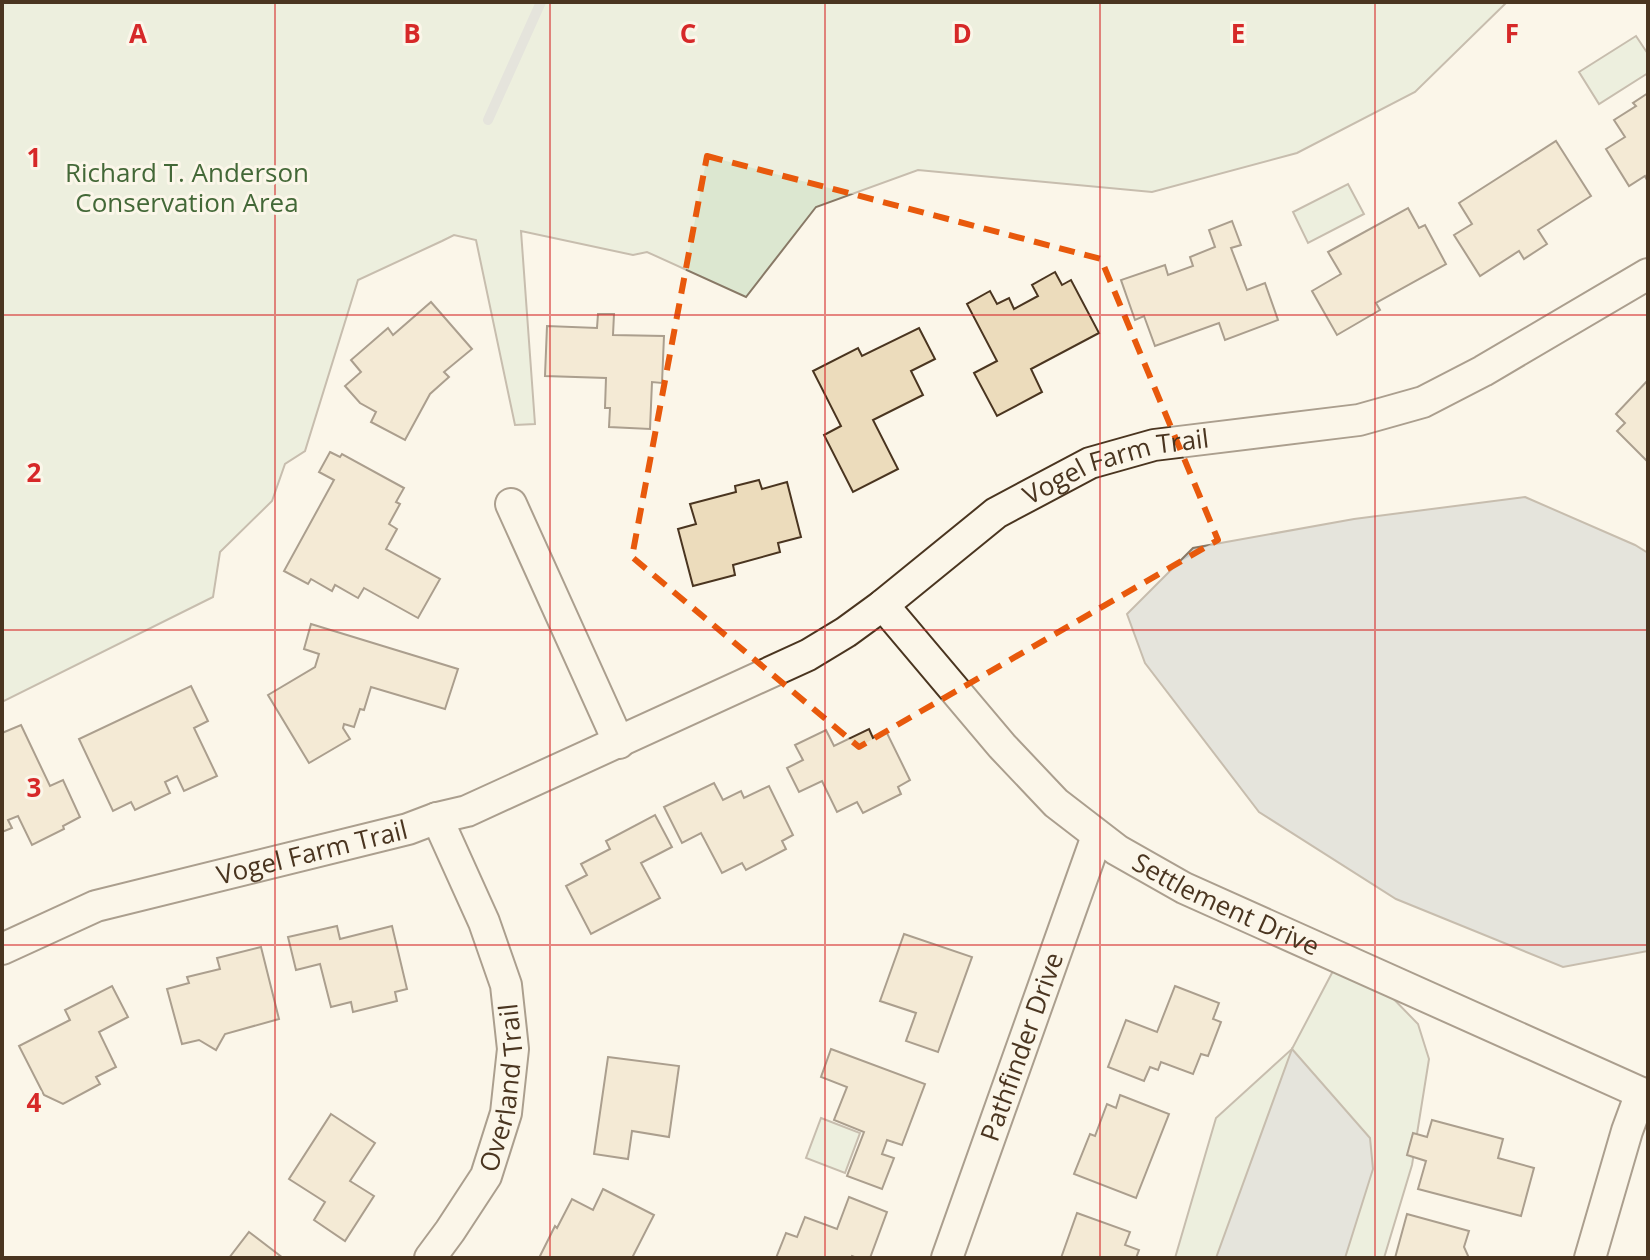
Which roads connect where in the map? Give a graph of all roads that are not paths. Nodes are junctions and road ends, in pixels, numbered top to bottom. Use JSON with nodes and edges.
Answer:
{"nodes":[{"id":1,"x":1648,"y":274,"type":"edge"},
{"id":2,"x":511,"y":504,"type":"dead end"},
{"id":3,"x":883,"y":605,"type":"junction"},
{"id":4,"x":619,"y":743,"type":"junction"},
{"id":5,"x":437,"y":818,"type":"junction"},
{"id":6,"x":1097,"y":836,"type":"junction"},
{"id":7,"x":2,"y":949,"type":"edge"},
{"id":8,"x":1644,"y":1095,"type":"edge"},
{"id":9,"x":430,"y":1258,"type":"edge"},
{"id":10,"x":947,"y":1258,"type":"edge"},
{"id":11,"x":1590,"y":1258,"type":"edge"}],
"edges":[{"from":1,"to":3,"type":"street","name":"Vogel Farm Trail"},
{"from":2,"to":4,"type":"street"},
{"from":3,"to":4,"type":"street","name":"Vogel Farm Trail"},
{"from":3,"to":6,"type":"street","name":"Settlement Drive"},
{"from":4,"to":5,"type":"street","name":"Vogel Farm Trail"},
{"from":5,"to":7,"type":"street","name":"Vogel Farm Trail"},
{"from":5,"to":9,"type":"street","name":"Overland Trail"},
{"from":6,"to":8,"type":"street","name":"Settlement Drive"},
{"from":6,"to":10,"type":"street","name":"Pathfinder Drive"},
{"from":8,"to":11,"type":"street"}]}
